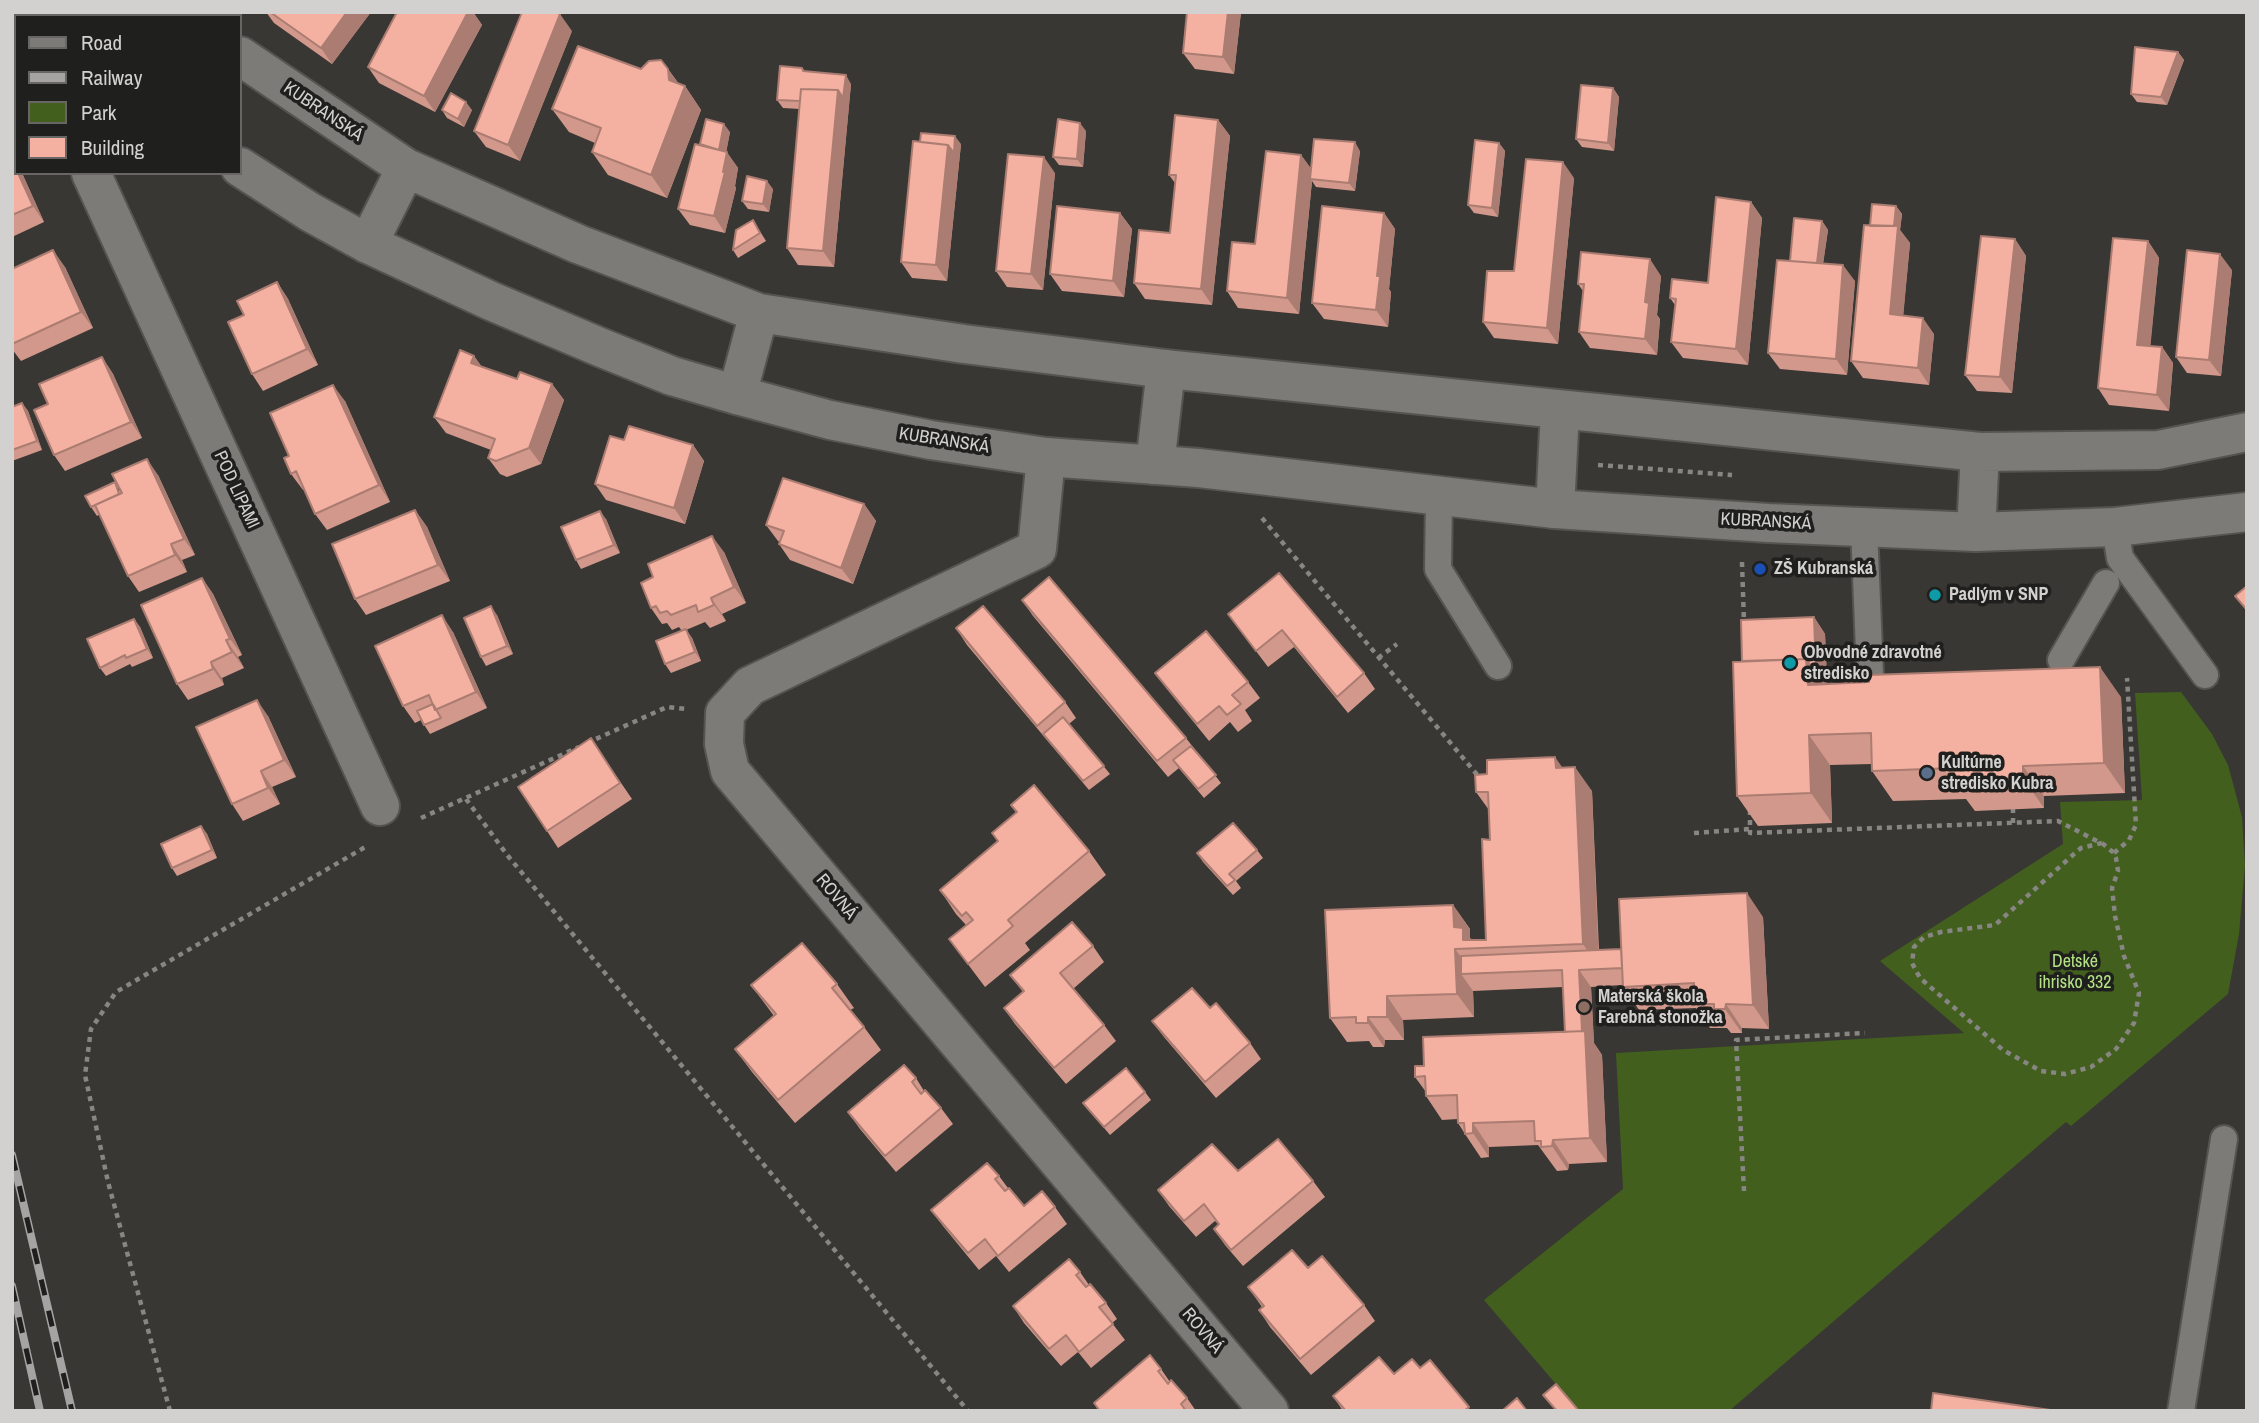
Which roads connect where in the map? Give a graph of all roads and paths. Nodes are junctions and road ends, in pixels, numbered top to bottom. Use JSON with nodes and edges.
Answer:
{"nodes":[{"id":1,"x":242,"y":58,"type":"edge"},
{"id":2,"x":242,"y":168,"type":"edge"},
{"id":3,"x":407,"y":168,"type":"junction"},
{"id":4,"x":92,"y":175,"type":"edge"},
{"id":5,"x":368,"y":244,"type":"junction"},
{"id":6,"x":759,"y":313,"type":"junction"},
{"id":7,"x":1166,"y":369,"type":"junction"},
{"id":8,"x":737,"y":395,"type":"junction"},
{"id":9,"x":1560,"y":410,"type":"junction"},
{"id":10,"x":2247,"y":432,"type":"edge"},
{"id":11,"x":1980,"y":452,"type":"junction"},
{"id":12,"x":1046,"y":457,"type":"junction"},
{"id":13,"x":1155,"y":465,"type":"junction"},
{"id":14,"x":1439,"y":496,"type":"junction"},
{"id":15,"x":1555,"y":509,"type":"junction"},
{"id":16,"x":2247,"y":512,"type":"edge"},
{"id":17,"x":1259,"y":514,"type":"dead end"},
{"id":18,"x":1864,"y":527,"type":"junction"},
{"id":19,"x":2115,"y":527,"type":"junction"},
{"id":20,"x":1976,"y":532,"type":"junction"},
{"id":21,"x":1742,"y":562,"type":"dead end"},
{"id":22,"x":2106,"y":583,"type":"dead end"},
{"id":23,"x":1745,"y":624,"type":"edge"},
{"id":24,"x":1397,"y":644,"type":"dead end"},
{"id":25,"x":1378,"y":658,"type":"junction"},
{"id":26,"x":2061,"y":660,"type":"dead end"},
{"id":27,"x":1498,"y":666,"type":"dead end"},
{"id":28,"x":1870,"y":675,"type":"edge"},
{"id":29,"x":2205,"y":675,"type":"dead end"},
{"id":30,"x":2127,"y":678,"type":"dead end"},
{"id":31,"x":725,"y":713,"type":"junction"},
{"id":32,"x":2122,"y":737,"type":"dead end"},
{"id":33,"x":2130,"y":737,"type":"junction"},
{"id":34,"x":1482,"y":780,"type":"edge"},
{"id":35,"x":466,"y":799,"type":"junction"},
{"id":36,"x":1749,"y":801,"type":"edge"},
{"id":37,"x":2014,"y":809,"type":"edge"},
{"id":38,"x":396,"y":814,"type":"joint"},
{"id":39,"x":2013,"y":823,"type":"junction"},
{"id":40,"x":1750,"y":829,"type":"junction"},
{"id":41,"x":1694,"y":833,"type":"dead end"},
{"id":42,"x":2102,"y":843,"type":"junction"},
{"id":43,"x":369,"y":845,"type":"dead end"},
{"id":44,"x":2115,"y":853,"type":"junction"},
{"id":45,"x":1865,"y":1033,"type":"dead end"},
{"id":46,"x":2224,"y":1139,"type":"dead end"},
{"id":47,"x":1744,"y":1191,"type":"dead end"},
{"id":48,"x":170,"y":1411,"type":"edge"},
{"id":49,"x":968,"y":1411,"type":"edge"},
{"id":50,"x":1269,"y":1411,"type":"edge"},
{"id":51,"x":2181,"y":1411,"type":"edge"}],
"edges":[{"from":1,"to":3,"type":"street","name":"KUBRANSKÁ"},
{"from":2,"to":5,"type":"street","name":"KUBRANSKÁ"},
{"from":3,"to":5,"type":"street"},
{"from":3,"to":6,"type":"street","name":"KUBRANSKÁ"},
{"from":4,"to":38,"type":"street","name":"POD LIPAMI"},
{"from":5,"to":8,"type":"street","name":"KUBRANSKÁ"},
{"from":6,"to":7,"type":"street","name":"KUBRANSKÁ"},
{"from":6,"to":8,"type":"street"},
{"from":7,"to":9,"type":"street","name":"KUBRANSKÁ"},
{"from":7,"to":13,"type":"street"},
{"from":8,"to":12,"type":"street","name":"KUBRANSKÁ"},
{"from":9,"to":11,"type":"street","name":"KUBRANSKÁ"},
{"from":9,"to":15,"type":"street"},
{"from":10,"to":11,"type":"street","name":"KUBRANSKÁ"},
{"from":11,"to":20,"type":"street"},
{"from":12,"to":13,"type":"street","name":"KUBRANSKÁ"},
{"from":12,"to":31,"type":"street"},
{"from":13,"to":14,"type":"street","name":"KUBRANSKÁ"},
{"from":14,"to":15,"type":"street","name":"KUBRANSKÁ"},
{"from":14,"to":27,"type":"lane"},
{"from":15,"to":18,"type":"street","name":"KUBRANSKÁ"},
{"from":16,"to":19,"type":"street","name":"KUBRANSKÁ"},
{"from":17,"to":25,"type":"path"},
{"from":18,"to":20,"type":"street","name":"KUBRANSKÁ"},
{"from":18,"to":28,"type":"lane"},
{"from":19,"to":20,"type":"street","name":"KUBRANSKÁ"},
{"from":19,"to":29,"type":"lane"},
{"from":21,"to":23,"type":"path"},
{"from":22,"to":26,"type":"lane"},
{"from":24,"to":25,"type":"path"},
{"from":25,"to":34,"type":"path"},
{"from":30,"to":33,"type":"path"},
{"from":31,"to":35,"type":"path"},
{"from":31,"to":50,"type":"street","name":"ROVNÁ"},
{"from":32,"to":33,"type":"path"},
{"from":33,"to":44,"type":"path"},
{"from":35,"to":38,"type":"path"},
{"from":35,"to":49,"type":"path"},
{"from":36,"to":40,"type":"path"},
{"from":37,"to":39,"type":"path"},
{"from":39,"to":40,"type":"path"},
{"from":39,"to":42,"type":"path"},
{"from":40,"to":41,"type":"path"},
{"from":42,"to":44,"type":"path"},
{"from":42,"to":44,"type":"path"},
{"from":43,"to":48,"type":"path"},
{"from":45,"to":47,"type":"path"},
{"from":46,"to":51,"type":"lane"}]}
